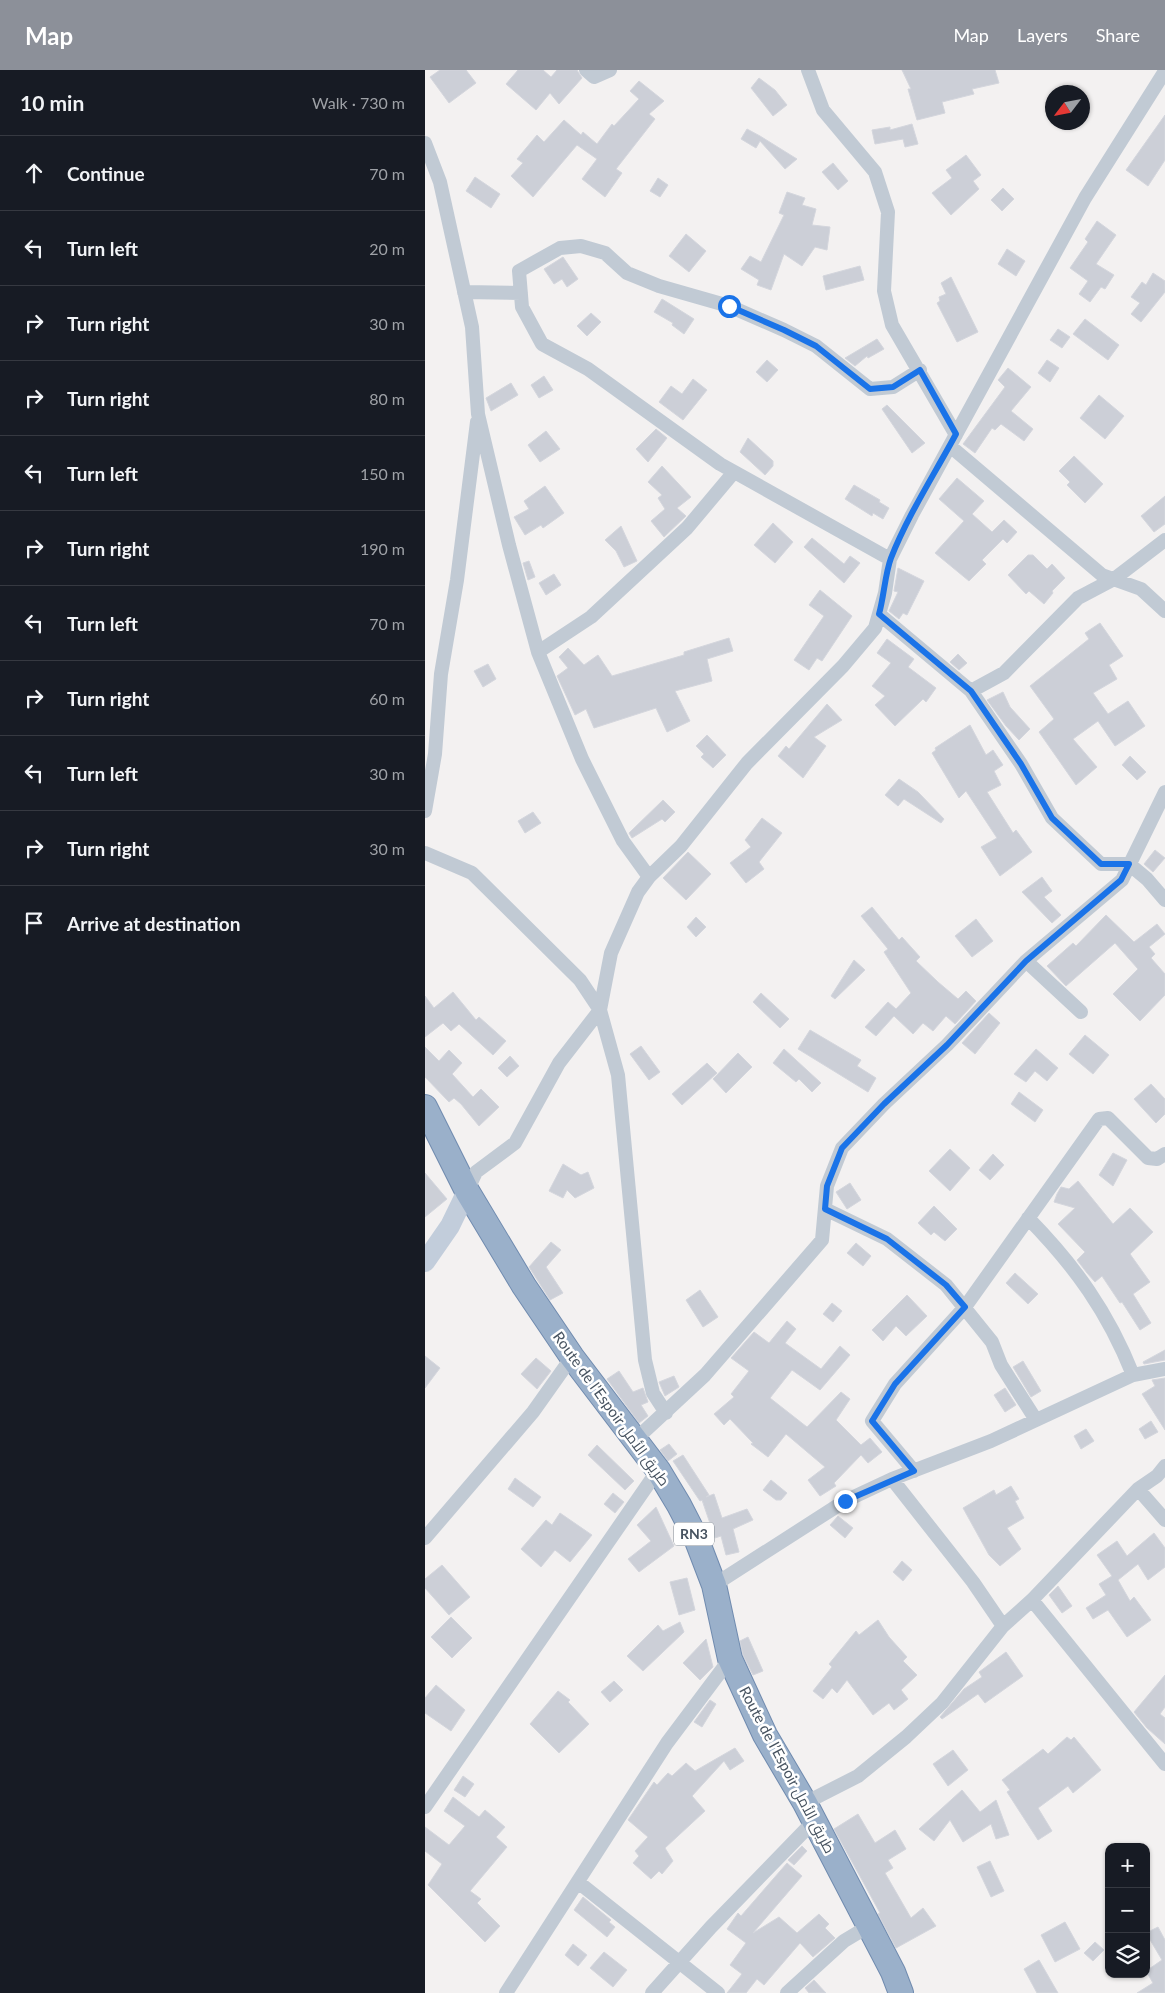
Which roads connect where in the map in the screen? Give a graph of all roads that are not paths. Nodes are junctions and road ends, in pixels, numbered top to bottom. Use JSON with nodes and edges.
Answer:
{"nodes":[{"id":1,"x":586,"y":70,"type":"edge"},
{"id":2,"x":609,"y":70,"type":"edge"},
{"id":3,"x":808,"y":70,"type":"edge"},
{"id":4,"x":1165,"y":71,"type":"edge"},
{"id":5,"x":425,"y":143,"type":"edge"},
{"id":6,"x":464,"y":292,"type":"junction"},
{"id":7,"x":521,"y":293,"type":"junction"},
{"id":8,"x":920,"y":370,"type":"junction"},
{"id":9,"x":478,"y":414,"type":"junction"},
{"id":10,"x":953,"y":440,"type":"junction"},
{"id":11,"x":734,"y":472,"type":"junction"},
{"id":12,"x":1165,"y":540,"type":"edge"},
{"id":13,"x":891,"y":559,"type":"junction"},
{"id":14,"x":1114,"y":579,"type":"junction"},
{"id":15,"x":1165,"y":611,"type":"edge"},
{"id":16,"x":879,"y":614,"type":"junction"},
{"id":17,"x":538,"y":652,"type":"junction"},
{"id":18,"x":971,"y":691,"type":"junction"},
{"id":19,"x":1165,"y":792,"type":"edge"},
{"id":20,"x":425,"y":811,"type":"edge"},
{"id":21,"x":425,"y":853,"type":"edge"},
{"id":22,"x":1129,"y":864,"type":"junction"},
{"id":23,"x":649,"y":877,"type":"junction"},
{"id":24,"x":1165,"y":900,"type":"edge"},
{"id":25,"x":1026,"y":961,"type":"junction"},
{"id":26,"x":600,"y":1010,"type":"junction"},
{"id":27,"x":1081,"y":1012,"type":"dead end"},
{"id":28,"x":425,"y":1107,"type":"edge"},
{"id":29,"x":1165,"y":1154,"type":"edge"},
{"id":30,"x":467,"y":1191,"type":"junction"},
{"id":31,"x":825,"y":1209,"type":"junction"},
{"id":32,"x":1028,"y":1218,"type":"junction"},
{"id":33,"x":425,"y":1262,"type":"edge"},
{"id":34,"x":965,"y":1307,"type":"junction"},
{"id":35,"x":572,"y":1357,"type":"junction"},
{"id":36,"x":1165,"y":1369,"type":"edge"},
{"id":37,"x":1133,"y":1374,"type":"junction"},
{"id":38,"x":666,"y":1413,"type":"junction"},
{"id":39,"x":1036,"y":1420,"type":"junction"},
{"id":40,"x":636,"y":1439,"type":"junction"},
{"id":41,"x":1165,"y":1466,"type":"edge"},
{"id":42,"x":658,"y":1470,"type":"junction"},
{"id":43,"x":914,"y":1471,"type":"junction"},
{"id":44,"x":891,"y":1479,"type":"junction"},
{"id":45,"x":1138,"y":1488,"type":"junction"},
{"id":46,"x":1165,"y":1520,"type":"edge"},
{"id":47,"x":425,"y":1538,"type":"edge"},
{"id":48,"x":714,"y":1585,"type":"junction"},
{"id":49,"x":1031,"y":1600,"type":"junction"},
{"id":50,"x":1003,"y":1626,"type":"junction"},
{"id":51,"x":730,"y":1659,"type":"junction"},
{"id":52,"x":1165,"y":1764,"type":"edge"},
{"id":53,"x":425,"y":1807,"type":"edge"},
{"id":54,"x":809,"y":1812,"type":"junction"},
{"id":55,"x":578,"y":1882,"type":"junction"},
{"id":56,"x":869,"y":1926,"type":"junction"},
{"id":57,"x":679,"y":1962,"type":"junction"},
{"id":58,"x":506,"y":1993,"type":"edge"},
{"id":59,"x":652,"y":1993,"type":"edge"},
{"id":60,"x":718,"y":1993,"type":"edge"},
{"id":61,"x":787,"y":1993,"type":"edge"},
{"id":62,"x":901,"y":1993,"type":"edge"}],
"edges":[{"from":1,"to":2,"type":"street"},
{"from":3,"to":8,"type":"street"},
{"from":4,"to":10,"type":"street"},
{"from":5,"to":6,"type":"street"},
{"from":6,"to":7,"type":"street"},
{"from":6,"to":9,"type":"street"},
{"from":7,"to":8,"type":"street"},
{"from":7,"to":11,"type":"street"},
{"from":8,"to":10,"type":"street"},
{"from":9,"to":17,"type":"street"},
{"from":9,"to":20,"type":"street"},
{"from":10,"to":13,"type":"street"},
{"from":10,"to":14,"type":"street"},
{"from":11,"to":13,"type":"street"},
{"from":11,"to":17,"type":"street"},
{"from":12,"to":14,"type":"street"},
{"from":13,"to":16,"type":"street"},
{"from":14,"to":15,"type":"street"},
{"from":14,"to":18,"type":"street"},
{"from":16,"to":18,"type":"street"},
{"from":16,"to":23,"type":"street"},
{"from":17,"to":23,"type":"street"},
{"from":18,"to":22,"type":"street"},
{"from":19,"to":22,"type":"street"},
{"from":21,"to":26,"type":"street"},
{"from":22,"to":24,"type":"street"},
{"from":22,"to":25,"type":"street"},
{"from":23,"to":26,"type":"street"},
{"from":25,"to":27,"type":"street"},
{"from":25,"to":31,"type":"street"},
{"from":26,"to":30,"type":"street"},
{"from":26,"to":38,"type":"street"},
{"from":28,"to":30,"type":"highway","name":"Route de l’Espoir طريق الأمل","number":"RN3"},
{"from":29,"to":32,"type":"street"},
{"from":30,"to":33,"type":"main road"},
{"from":30,"to":35,"type":"highway","name":"Route de l’Espoir طريق الأمل","number":"RN3"},
{"from":31,"to":34,"type":"street"},
{"from":31,"to":38,"type":"street"},
{"from":32,"to":34,"type":"street"},
{"from":32,"to":37,"type":"street"},
{"from":34,"to":39,"type":"street"},
{"from":34,"to":43,"type":"street"},
{"from":35,"to":40,"type":"highway","name":"Route de l’Espoir طريق الأمل","number":"RN3"},
{"from":35,"to":47,"type":"street"},
{"from":36,"to":37,"type":"street"},
{"from":37,"to":39,"type":"street"},
{"from":38,"to":40,"type":"street"},
{"from":39,"to":43,"type":"street"},
{"from":40,"to":42,"type":"highway","name":"Route de l’Espoir طريق الأمل","number":"RN3"},
{"from":41,"to":45,"type":"street"},
{"from":42,"to":48,"type":"highway","name":"Route de l’Espoir طريق الأمل","number":"RN3"},
{"from":42,"to":53,"type":"street"},
{"from":43,"to":44,"type":"street"},
{"from":44,"to":48,"type":"street"},
{"from":44,"to":50,"type":"street"},
{"from":45,"to":46,"type":"street"},
{"from":45,"to":49,"type":"street"},
{"from":48,"to":51,"type":"highway","name":"Route de l’Espoir طريق الأمل","number":"RN3"},
{"from":49,"to":50,"type":"street"},
{"from":49,"to":52,"type":"street"},
{"from":50,"to":54,"type":"street"},
{"from":51,"to":54,"type":"highway","name":"Route de l’Espoir طريق الأمل","number":"RN3"},
{"from":51,"to":55,"type":"street"},
{"from":54,"to":56,"type":"highway","name":"Route de l’Espoir طريق الأمل","number":"RN3"},
{"from":54,"to":57,"type":"street"},
{"from":55,"to":57,"type":"street"},
{"from":55,"to":58,"type":"street"},
{"from":56,"to":61,"type":"street"},
{"from":56,"to":62,"type":"highway","name":"Route de l’Espoir طريق الأمل","number":"RN3"},
{"from":57,"to":59,"type":"street"},
{"from":57,"to":60,"type":"street"}]}
